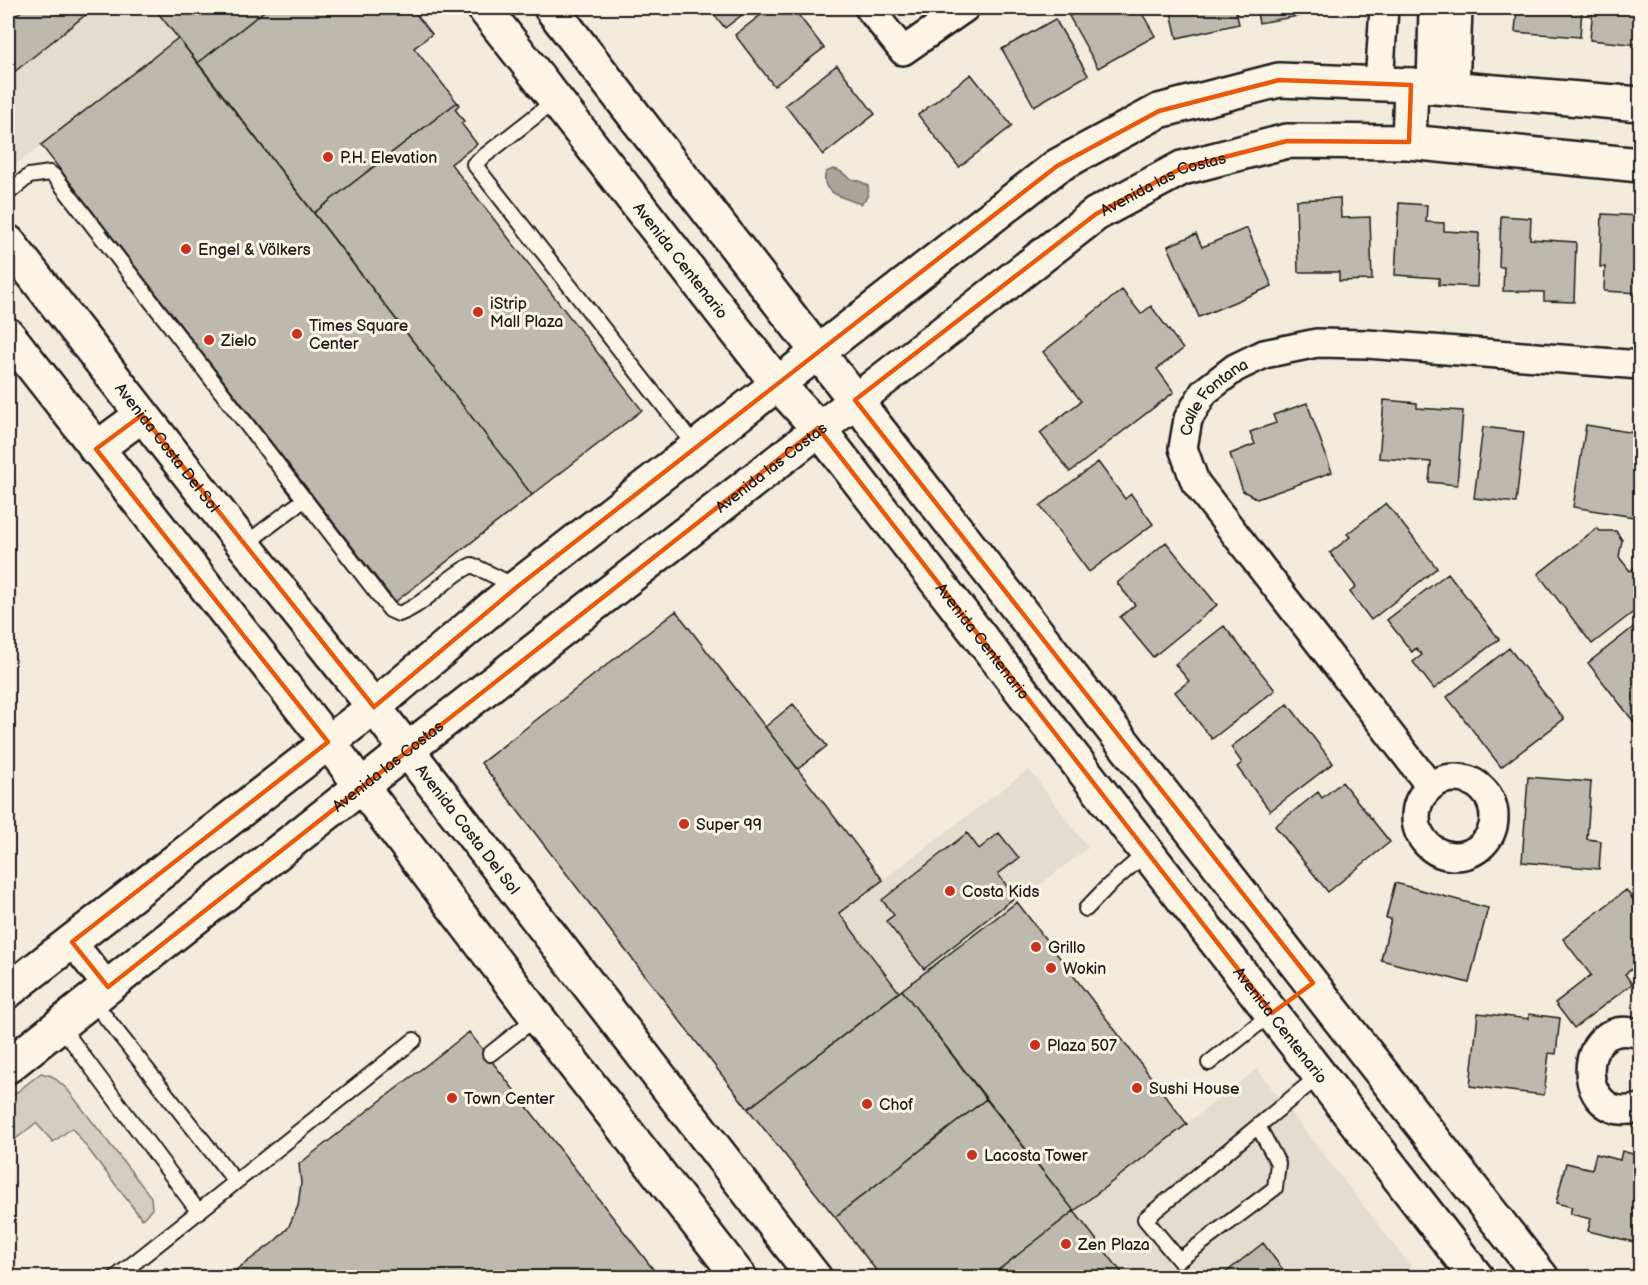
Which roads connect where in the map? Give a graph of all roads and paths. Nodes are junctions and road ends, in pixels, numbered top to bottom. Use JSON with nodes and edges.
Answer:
{"nodes":[{"id":1,"x":484,"y":8,"type":"edge"},
{"id":2,"x":551,"y":8,"type":"edge"},
{"id":3,"x":869,"y":8,"type":"edge"},
{"id":4,"x":965,"y":8,"type":"edge"},
{"id":5,"x":1384,"y":8,"type":"edge"},
{"id":6,"x":1433,"y":8,"type":"edge"},
{"id":7,"x":1458,"y":8,"type":"edge"},
{"id":8,"x":1378,"y":84,"type":"junction"},
{"id":9,"x":1432,"y":87,"type":"junction"},
{"id":10,"x":557,"y":99,"type":"junction"},
{"id":11,"x":1641,"y":104,"type":"edge"},
{"id":12,"x":1409,"y":142,"type":"junction"},
{"id":13,"x":1641,"y":165,"type":"edge"},
{"id":14,"x":8,"y":193,"type":"edge"},
{"id":15,"x":8,"y":242,"type":"edge"},
{"id":16,"x":8,"y":335,"type":"edge"},
{"id":17,"x":818,"y":352,"type":"junction"},
{"id":18,"x":1641,"y":365,"type":"edge"},
{"id":19,"x":777,"y":383,"type":"junction"},
{"id":20,"x":855,"y":400,"type":"junction"},
{"id":21,"x":142,"y":415,"type":"junction"},
{"id":22,"x":819,"y":428,"type":"junction"},
{"id":23,"x":696,"y":447,"type":"junction"},
{"id":24,"x":96,"y":449,"type":"junction"},
{"id":25,"x":305,"y":499,"type":"junction"},
{"id":26,"x":244,"y":545,"type":"junction"},
{"id":27,"x":517,"y":587,"type":"junction"},
{"id":28,"x":374,"y":706,"type":"junction"},
{"id":29,"x":328,"y":742,"type":"junction"},
{"id":30,"x":407,"y":750,"type":"junction"},
{"id":31,"x":1430,"y":786,"type":"dead end"},
{"id":32,"x":361,"y":787,"type":"junction"},
{"id":33,"x":1147,"y":852,"type":"junction"},
{"id":34,"x":1086,"y":909,"type":"dead end"},
{"id":35,"x":72,"y":942,"type":"junction"},
{"id":36,"x":1312,"y":983,"type":"junction"},
{"id":37,"x":8,"y":991,"type":"edge"},
{"id":38,"x":100,"y":994,"type":"junction"},
{"id":39,"x":1272,"y":1013,"type":"junction"},
{"id":40,"x":537,"y":1017,"type":"junction"},
{"id":41,"x":60,"y":1025,"type":"junction"},
{"id":42,"x":1641,"y":1034,"type":"edge"},
{"id":43,"x":414,"y":1040,"type":"dead end"},
{"id":44,"x":490,"y":1054,"type":"dead end"},
{"id":45,"x":1209,"y":1063,"type":"dead end"},
{"id":46,"x":8,"y":1066,"type":"edge"},
{"id":47,"x":1320,"y":1075,"type":"junction"},
{"id":48,"x":1641,"y":1108,"type":"edge"},
{"id":49,"x":1258,"y":1126,"type":"junction"},
{"id":50,"x":235,"y":1181,"type":"junction"},
{"id":51,"x":198,"y":1211,"type":"junction"},
{"id":52,"x":115,"y":1278,"type":"edge"},
{"id":53,"x":740,"y":1278,"type":"edge"},
{"id":54,"x":815,"y":1278,"type":"edge"},
{"id":55,"x":1477,"y":1278,"type":"edge"},
{"id":56,"x":1542,"y":1278,"type":"edge"}],
"edges":[{"from":1,"to":10,"type":"street","name":"Avenida Centenario"},
{"from":2,"to":17,"type":"street"},
{"from":3,"to":4,"type":"street"},
{"from":5,"to":8,"type":"street"},
{"from":6,"to":9,"type":"street"},
{"from":7,"to":9,"type":"street"},
{"from":8,"to":9,"type":"street"},
{"from":8,"to":17,"type":"street"},
{"from":9,"to":11,"type":"street"},
{"from":9,"to":12,"type":"street"},
{"from":10,"to":19,"type":"street","name":"Avenida Centenario"},
{"from":10,"to":23,"type":"lane"},
{"from":12,"to":13,"type":"street","name":"Avenida las Costas"},
{"from":12,"to":20,"type":"street","name":"Avenida las Costas"},
{"from":14,"to":25,"type":"lane"},
{"from":15,"to":21,"type":"street","name":"Avenida Costa Del Sol"},
{"from":16,"to":24,"type":"street"},
{"from":17,"to":19,"type":"street"},
{"from":17,"to":20,"type":"street"},
{"from":18,"to":31,"type":"street","name":"Calle Fontana"},
{"from":19,"to":22,"type":"street","name":"Avenida Centenario"},
{"from":19,"to":23,"type":"street"},
{"from":20,"to":22,"type":"street","name":"Avenida las Costas"},
{"from":20,"to":36,"type":"street"},
{"from":21,"to":24,"type":"street"},
{"from":21,"to":26,"type":"street","name":"Avenida Costa Del Sol"},
{"from":22,"to":30,"type":"street","name":"Avenida las Costas"},
{"from":22,"to":33,"type":"street","name":"Avenida Centenario"},
{"from":23,"to":27,"type":"street"},
{"from":24,"to":29,"type":"street"},
{"from":25,"to":26,"type":"lane"},
{"from":25,"to":27,"type":"lane"},
{"from":26,"to":28,"type":"street","name":"Avenida Costa Del Sol"},
{"from":27,"to":28,"type":"street"},
{"from":28,"to":29,"type":"street"},
{"from":28,"to":30,"type":"street","name":"Avenida Costa Del Sol"},
{"from":29,"to":32,"type":"street"},
{"from":29,"to":35,"type":"street"},
{"from":30,"to":32,"type":"street","name":"Avenida las Costas"},
{"from":30,"to":54,"type":"street","name":"Avenida Costa Del Sol"},
{"from":32,"to":38,"type":"street","name":"Avenida las Costas"},
{"from":32,"to":40,"type":"street"},
{"from":33,"to":34,"type":"lane"},
{"from":33,"to":39,"type":"street","name":"Avenida Centenario"},
{"from":35,"to":37,"type":"street"},
{"from":35,"to":38,"type":"street"},
{"from":36,"to":39,"type":"street"},
{"from":36,"to":56,"type":"street"},
{"from":38,"to":41,"type":"street","name":"Avenida las Costas"},
{"from":38,"to":50,"type":"lane"},
{"from":39,"to":45,"type":"lane"},
{"from":39,"to":47,"type":"street","name":"Avenida Centenario"},
{"from":40,"to":44,"type":"lane"},
{"from":40,"to":53,"type":"street"},
{"from":41,"to":46,"type":"street","name":"Avenida las Costas"},
{"from":41,"to":51,"type":"lane"},
{"from":42,"to":48,"type":"street"},
{"from":43,"to":50,"type":"lane"},
{"from":47,"to":49,"type":"lane"},
{"from":47,"to":55,"type":"street","name":"Avenida Centenario"},
{"from":49,"to":49,"type":"lane"},
{"from":50,"to":51,"type":"lane"},
{"from":51,"to":52,"type":"lane"}]}
